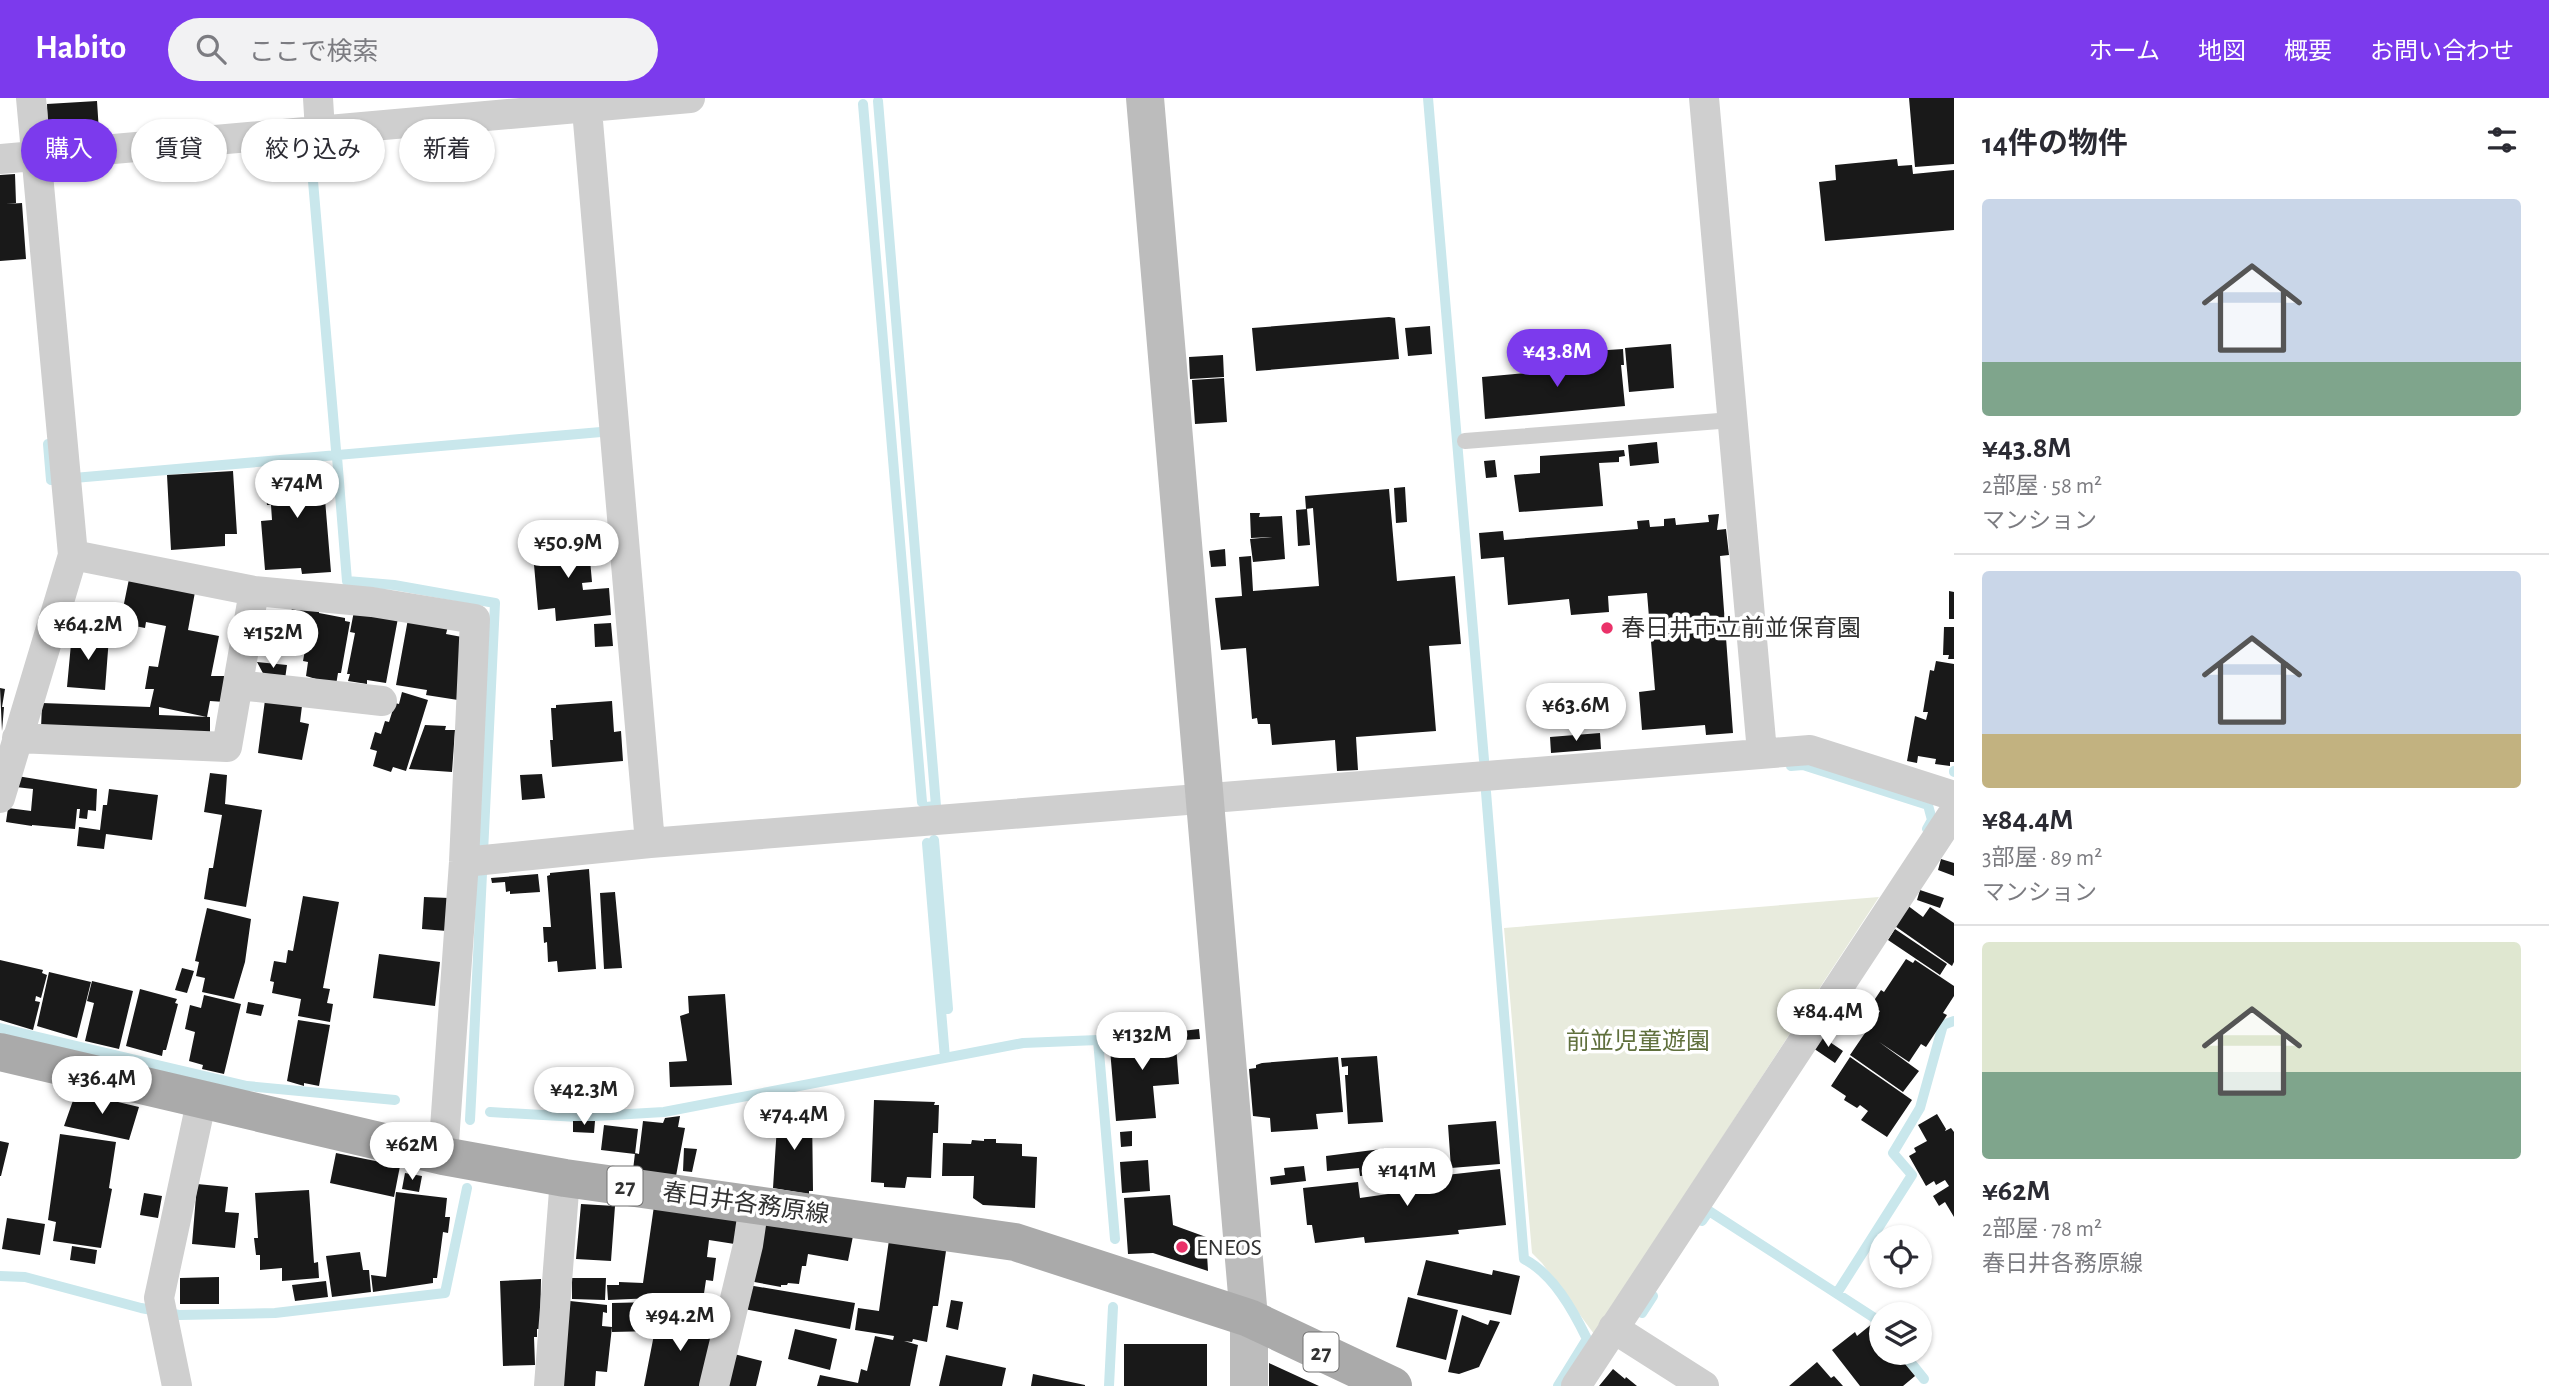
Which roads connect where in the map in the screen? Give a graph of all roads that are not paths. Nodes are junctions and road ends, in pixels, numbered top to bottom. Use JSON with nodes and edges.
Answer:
{"nodes":[{"id":1,"x":31,"y":98,"type":"edge"},
{"id":2,"x":317,"y":98,"type":"edge"},
{"id":3,"x":690,"y":98,"type":"edge"},
{"id":4,"x":1145,"y":98,"type":"edge"},
{"id":5,"x":1704,"y":98,"type":"edge"},
{"id":6,"x":587,"y":102,"type":"edge"},
{"id":7,"x":33,"y":119,"type":"edge"},
{"id":8,"x":319,"y":119,"type":"edge"},
{"id":9,"x":385,"y":124,"type":"edge"},
{"id":10,"x":241,"y":138,"type":"edge"},
{"id":11,"x":117,"y":149,"type":"edge"},
{"id":12,"x":21,"y":157,"type":"edge"},
{"id":13,"x":0,"y":159,"type":"edge"},
{"id":14,"x":38,"y":182,"type":"edge"},
{"id":15,"x":1732,"y":420,"type":"junction"},
{"id":16,"x":1465,"y":441,"type":"dead end"},
{"id":17,"x":73,"y":555,"type":"junction"},
{"id":18,"x":254,"y":591,"type":"junction"},
{"id":19,"x":239,"y":685,"type":"junction"},
{"id":20,"x":382,"y":701,"type":"dead end"},
{"id":21,"x":17,"y":738,"type":"junction"},
{"id":22,"x":1762,"y":752,"type":"junction"},
{"id":23,"x":1954,"y":796,"type":"edge"},
{"id":24,"x":0,"y":798,"type":"edge"},
{"id":25,"x":1206,"y":799,"type":"junction"},
{"id":26,"x":1954,"y":812,"type":"edge"},
{"id":27,"x":650,"y":843,"type":"junction"},
{"id":28,"x":464,"y":862,"type":"junction"},
{"id":29,"x":0,"y":1052,"type":"edge"},
{"id":30,"x":202,"y":1098,"type":"junction"},
{"id":31,"x":443,"y":1156,"type":"junction"},
{"id":32,"x":565,"y":1178,"type":"junction"},
{"id":33,"x":754,"y":1204,"type":"junction"},
{"id":34,"x":1249,"y":1318,"type":"junction"},
{"id":35,"x":1613,"y":1328,"type":"junction"},
{"id":36,"x":177,"y":1386,"type":"edge"},
{"id":37,"x":549,"y":1386,"type":"edge"},
{"id":38,"x":714,"y":1386,"type":"edge"},
{"id":39,"x":1249,"y":1386,"type":"edge"},
{"id":40,"x":1393,"y":1386,"type":"edge"},
{"id":41,"x":1576,"y":1386,"type":"edge"},
{"id":42,"x":1704,"y":1386,"type":"edge"}],
"edges":[{"from":1,"to":7,"type":"street"},
{"from":2,"to":8,"type":"street"},
{"from":3,"to":6,"type":"street"},
{"from":4,"to":25,"type":"street"},
{"from":5,"to":15,"type":"street"},
{"from":6,"to":9,"type":"street"},
{"from":6,"to":27,"type":"street"},
{"from":10,"to":11,"type":"street"},
{"from":12,"to":13,"type":"street"},
{"from":14,"to":17,"type":"street"},
{"from":15,"to":16,"type":"lane"},
{"from":15,"to":22,"type":"street"},
{"from":17,"to":18,"type":"street"},
{"from":17,"to":21,"type":"street"},
{"from":18,"to":19,"type":"street"},
{"from":18,"to":28,"type":"street"},
{"from":19,"to":20,"type":"street"},
{"from":19,"to":21,"type":"street"},
{"from":21,"to":24,"type":"street"},
{"from":22,"to":23,"type":"street"},
{"from":22,"to":25,"type":"street"},
{"from":25,"to":27,"type":"street"},
{"from":25,"to":34,"type":"street"},
{"from":26,"to":35,"type":"street"},
{"from":27,"to":28,"type":"street"},
{"from":28,"to":31,"type":"street"},
{"from":29,"to":30,"type":"main road","name":"春日井各務原線","number":"27"},
{"from":30,"to":31,"type":"main road","name":"春日井各務原線","number":"27"},
{"from":30,"to":36,"type":"street"},
{"from":31,"to":32,"type":"main road","name":"春日井各務原線","number":"27"},
{"from":32,"to":33,"type":"main road","name":"春日井各務原線","number":"27"},
{"from":32,"to":37,"type":"street"},
{"from":33,"to":34,"type":"main road","name":"春日井各務原線","number":"27"},
{"from":33,"to":38,"type":"street"},
{"from":34,"to":39,"type":"street"},
{"from":34,"to":40,"type":"main road","name":"春日井各務原線","number":"27"},
{"from":35,"to":41,"type":"street"},
{"from":35,"to":42,"type":"street"}]}
